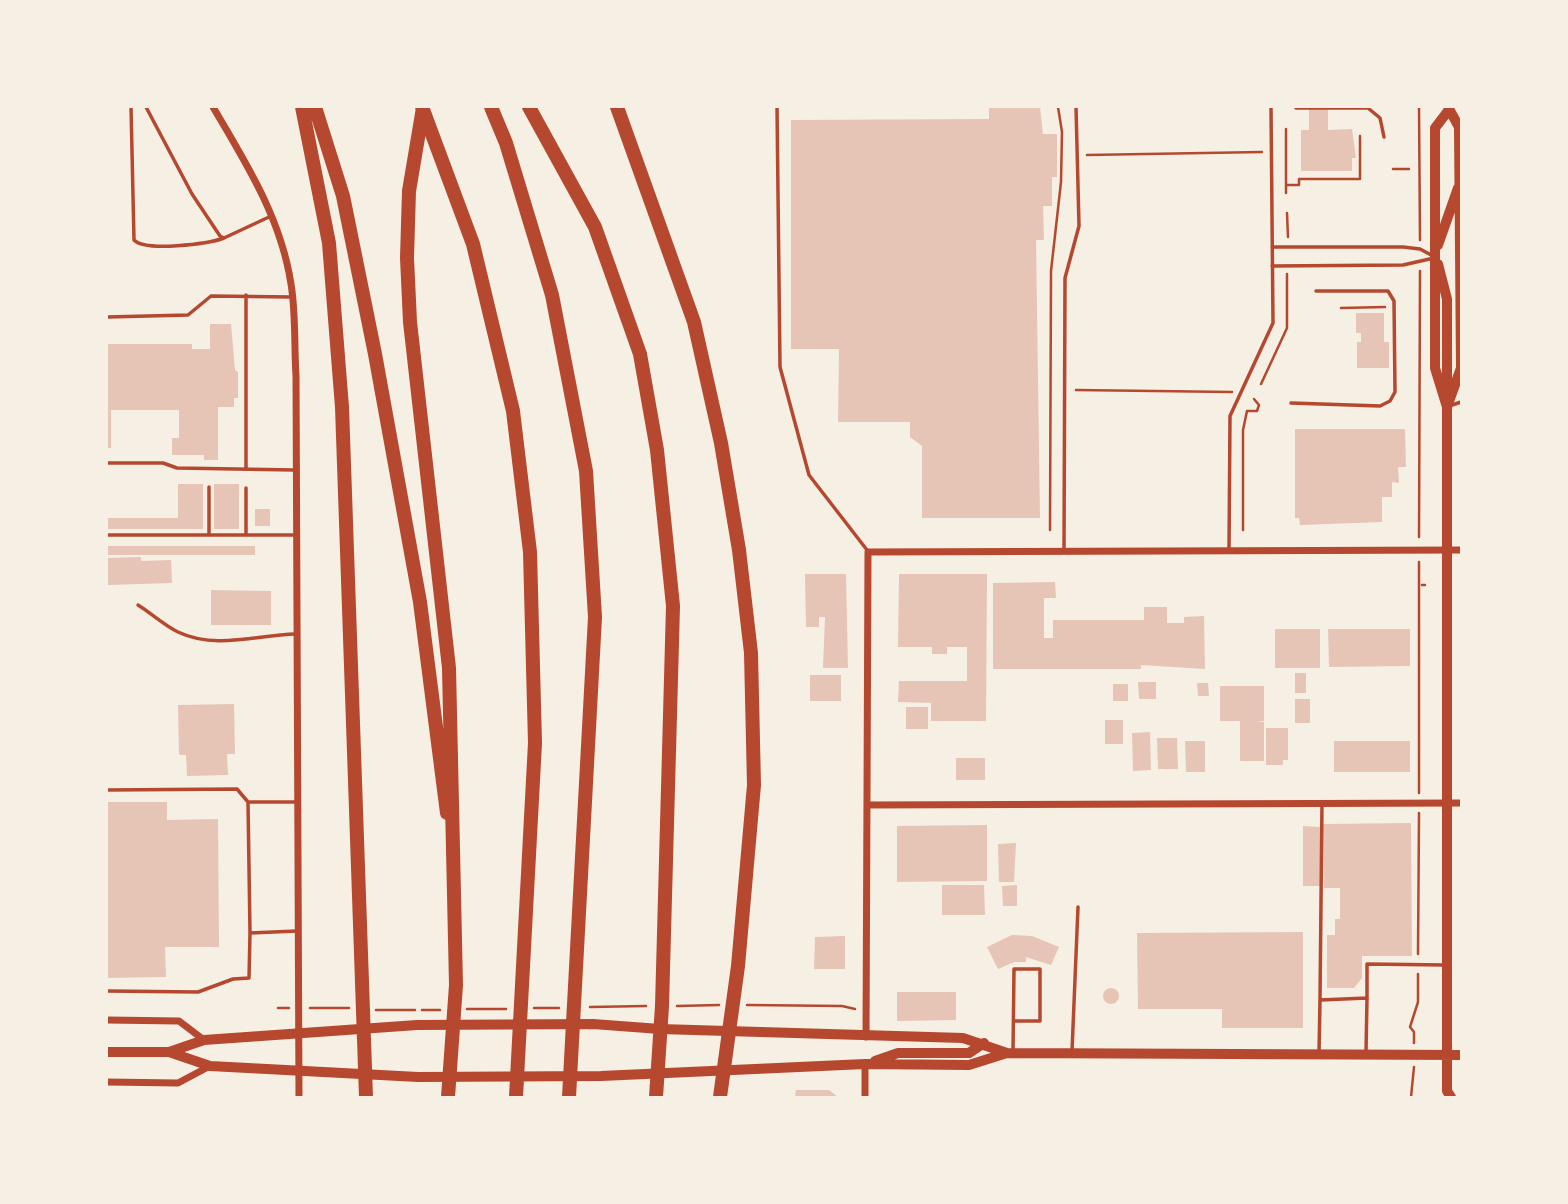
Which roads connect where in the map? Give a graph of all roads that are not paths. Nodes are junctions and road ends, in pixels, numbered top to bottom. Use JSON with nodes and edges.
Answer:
{"nodes":[{"id":1,"x":131,"y":107,"type":"edge"},
{"id":2,"x":146,"y":107,"type":"edge"},
{"id":3,"x":213,"y":107,"type":"edge"},
{"id":4,"x":302,"y":107,"type":"edge"},
{"id":5,"x":315,"y":107,"type":"edge"},
{"id":6,"x":423,"y":107,"type":"edge"},
{"id":7,"x":491,"y":107,"type":"edge"},
{"id":8,"x":529,"y":107,"type":"edge"},
{"id":9,"x":617,"y":107,"type":"edge"},
{"id":10,"x":777,"y":107,"type":"edge"},
{"id":11,"x":1076,"y":107,"type":"edge"},
{"id":12,"x":1271,"y":107,"type":"edge"},
{"id":13,"x":1296,"y":108,"type":"edge"},
{"id":14,"x":1448,"y":109,"type":"edge"},
{"id":15,"x":1461,"y":111,"type":"edge"},
{"id":16,"x":1384,"y":137,"type":"dead end"},
{"id":17,"x":1460,"y":184,"type":"edge"},
{"id":18,"x":271,"y":215,"type":"junction"},
{"id":19,"x":224,"y":238,"type":"junction"},
{"id":20,"x":1272,"y":247,"type":"junction"},
{"id":21,"x":1435,"y":257,"type":"junction"},
{"id":22,"x":1272,"y":266,"type":"junction"},
{"id":23,"x":1461,"y":270,"type":"edge"},
{"id":24,"x":1316,"y":291,"type":"dead end"},
{"id":25,"x":246,"y":295,"type":"junction"},
{"id":26,"x":292,"y":297,"type":"junction"},
{"id":27,"x":107,"y":317,"type":"edge"},
{"id":28,"x":1461,"y":402,"type":"edge"},
{"id":29,"x":1291,"y":403,"type":"dead end"},
{"id":30,"x":1447,"y":407,"type":"junction"},
{"id":31,"x":107,"y":463,"type":"edge"},
{"id":32,"x":246,"y":469,"type":"junction"},
{"id":33,"x":296,"y":470,"type":"junction"},
{"id":34,"x":209,"y":487,"type":"dead end"},
{"id":35,"x":246,"y":488,"type":"dead end"},
{"id":36,"x":107,"y":535,"type":"edge"},
{"id":37,"x":209,"y":535,"type":"junction"},
{"id":38,"x":246,"y":535,"type":"junction"},
{"id":39,"x":297,"y":535,"type":"junction"},
{"id":40,"x":1064,"y":550,"type":"junction"},
{"id":41,"x":1447,"y":550,"type":"junction"},
{"id":42,"x":1461,"y":550,"type":"edge"},
{"id":43,"x":1229,"y":551,"type":"junction"},
{"id":44,"x":868,"y":552,"type":"junction"},
{"id":45,"x":138,"y":605,"type":"dead end"},
{"id":46,"x":298,"y":634,"type":"junction"},
{"id":47,"x":107,"y":790,"type":"edge"},
{"id":48,"x":248,"y":802,"type":"junction"},
{"id":49,"x":299,"y":802,"type":"junction"},
{"id":50,"x":1322,"y":802,"type":"junction"},
{"id":51,"x":1447,"y":803,"type":"junction"},
{"id":52,"x":1461,"y":803,"type":"edge"},
{"id":53,"x":867,"y":805,"type":"junction"},
{"id":54,"x":454,"y":848,"type":"junction"},
{"id":55,"x":1078,"y":907,"type":"dead end"},
{"id":56,"x":300,"y":931,"type":"junction"},
{"id":57,"x":250,"y":933,"type":"junction"},
{"id":58,"x":1447,"y":965,"type":"junction"},
{"id":59,"x":107,"y":991,"type":"edge"},
{"id":60,"x":1367,"y":998,"type":"junction"},
{"id":61,"x":1320,"y":1000,"type":"junction"},
{"id":62,"x":107,"y":1020,"type":"edge"},
{"id":63,"x":1014,"y":1021,"type":"junction"},
{"id":64,"x":366,"y":1029,"type":"junction"},
{"id":65,"x":660,"y":1029,"type":"junction"},
{"id":66,"x":299,"y":1034,"type":"junction"},
{"id":67,"x":866,"y":1037,"type":"junction"},
{"id":68,"x":204,"y":1040,"type":"junction"},
{"id":69,"x":984,"y":1043,"type":"junction"},
{"id":70,"x":107,"y":1052,"type":"edge"},
{"id":71,"x":169,"y":1052,"type":"junction"},
{"id":72,"x":1010,"y":1053,"type":"junction"},
{"id":73,"x":1072,"y":1053,"type":"junction"},
{"id":74,"x":1319,"y":1055,"type":"junction"},
{"id":75,"x":1366,"y":1055,"type":"junction"},
{"id":76,"x":1447,"y":1055,"type":"junction"},
{"id":77,"x":1461,"y":1055,"type":"edge"},
{"id":78,"x":865,"y":1064,"type":"junction"},
{"id":79,"x":210,"y":1066,"type":"junction"},
{"id":80,"x":299,"y":1072,"type":"junction"},
{"id":81,"x":657,"y":1073,"type":"junction"},
{"id":82,"x":366,"y":1075,"type":"junction"},
{"id":83,"x":107,"y":1082,"type":"edge"},
{"id":84,"x":1447,"y":1095,"type":"edge"},
{"id":85,"x":299,"y":1097,"type":"edge"},
{"id":86,"x":366,"y":1097,"type":"edge"},
{"id":87,"x":448,"y":1097,"type":"edge"},
{"id":88,"x":516,"y":1097,"type":"edge"},
{"id":89,"x":569,"y":1097,"type":"edge"},
{"id":90,"x":656,"y":1097,"type":"edge"},
{"id":91,"x":720,"y":1097,"type":"edge"},
{"id":92,"x":865,"y":1097,"type":"edge"}],
"edges":[{"from":1,"to":19,"type":"lane"},
{"from":2,"to":19,"type":"lane"},
{"from":3,"to":18,"type":"street"},
{"from":4,"to":64,"type":"highway"},
{"from":5,"to":54,"type":"highway"},
{"from":6,"to":54,"type":"highway"},
{"from":6,"to":88,"type":"highway"},
{"from":7,"to":89,"type":"highway"},
{"from":8,"to":65,"type":"highway"},
{"from":9,"to":91,"type":"highway"},
{"from":10,"to":44,"type":"lane"},
{"from":11,"to":40,"type":"lane"},
{"from":12,"to":20,"type":"lane"},
{"from":13,"to":16,"type":"lane"},
{"from":14,"to":15,"type":"lane"},
{"from":14,"to":17,"type":"main road"},
{"from":14,"to":21,"type":"main road"},
{"from":17,"to":21,"type":"main road"},
{"from":17,"to":23,"type":"main road"},
{"from":18,"to":19,"type":"lane"},
{"from":18,"to":26,"type":"street"},
{"from":20,"to":21,"type":"lane"},
{"from":20,"to":22,"type":"lane"},
{"from":21,"to":22,"type":"lane"},
{"from":21,"to":30,"type":"main road"},
{"from":22,"to":43,"type":"lane"},
{"from":23,"to":30,"type":"main road"},
{"from":24,"to":29,"type":"lane"},
{"from":25,"to":26,"type":"lane"},
{"from":25,"to":27,"type":"lane"},
{"from":25,"to":32,"type":"lane"},
{"from":26,"to":33,"type":"street"},
{"from":28,"to":30,"type":"lane"},
{"from":30,"to":41,"type":"main road"},
{"from":31,"to":32,"type":"lane"},
{"from":32,"to":33,"type":"lane"},
{"from":33,"to":39,"type":"street"},
{"from":34,"to":37,"type":"lane"},
{"from":35,"to":38,"type":"lane"},
{"from":36,"to":37,"type":"lane"},
{"from":37,"to":38,"type":"lane"},
{"from":38,"to":39,"type":"lane"},
{"from":39,"to":46,"type":"street"},
{"from":40,"to":43,"type":"street"},
{"from":40,"to":44,"type":"street"},
{"from":41,"to":42,"type":"street"},
{"from":41,"to":43,"type":"street"},
{"from":41,"to":51,"type":"main road"},
{"from":44,"to":53,"type":"street"},
{"from":45,"to":46,"type":"lane"},
{"from":46,"to":49,"type":"street"},
{"from":47,"to":48,"type":"lane"},
{"from":48,"to":49,"type":"lane"},
{"from":48,"to":57,"type":"lane"},
{"from":49,"to":56,"type":"street"},
{"from":50,"to":51,"type":"street"},
{"from":50,"to":53,"type":"street"},
{"from":50,"to":61,"type":"lane"},
{"from":51,"to":52,"type":"street"},
{"from":51,"to":58,"type":"main road"},
{"from":53,"to":67,"type":"street"},
{"from":54,"to":87,"type":"highway"},
{"from":55,"to":73,"type":"lane"},
{"from":56,"to":57,"type":"lane"},
{"from":56,"to":66,"type":"street"},
{"from":57,"to":59,"type":"lane"},
{"from":58,"to":60,"type":"lane"},
{"from":58,"to":76,"type":"main road"},
{"from":60,"to":61,"type":"lane"},
{"from":60,"to":75,"type":"lane"},
{"from":61,"to":74,"type":"lane"},
{"from":62,"to":68,"type":"street"},
{"from":63,"to":63,"type":"lane"},
{"from":63,"to":72,"type":"lane"},
{"from":64,"to":65,"type":"main road"},
{"from":64,"to":66,"type":"main road"},
{"from":64,"to":82,"type":"highway"},
{"from":65,"to":67,"type":"main road"},
{"from":65,"to":81,"type":"highway"},
{"from":66,"to":68,"type":"main road"},
{"from":66,"to":80,"type":"street"},
{"from":67,"to":69,"type":"main road"},
{"from":68,"to":71,"type":"main road"},
{"from":69,"to":72,"type":"main road"},
{"from":69,"to":78,"type":"main road"},
{"from":70,"to":71,"type":"main road"},
{"from":71,"to":79,"type":"main road"},
{"from":72,"to":73,"type":"main road"},
{"from":72,"to":78,"type":"main road"},
{"from":73,"to":74,"type":"main road"},
{"from":74,"to":75,"type":"main road"},
{"from":75,"to":76,"type":"main road"},
{"from":76,"to":77,"type":"main road"},
{"from":76,"to":84,"type":"main road"},
{"from":78,"to":81,"type":"main road"},
{"from":78,"to":92,"type":"street"},
{"from":79,"to":80,"type":"main road"},
{"from":79,"to":83,"type":"street"},
{"from":80,"to":82,"type":"main road"},
{"from":80,"to":85,"type":"street"},
{"from":81,"to":82,"type":"main road"},
{"from":81,"to":90,"type":"highway"},
{"from":82,"to":86,"type":"highway"}]}
